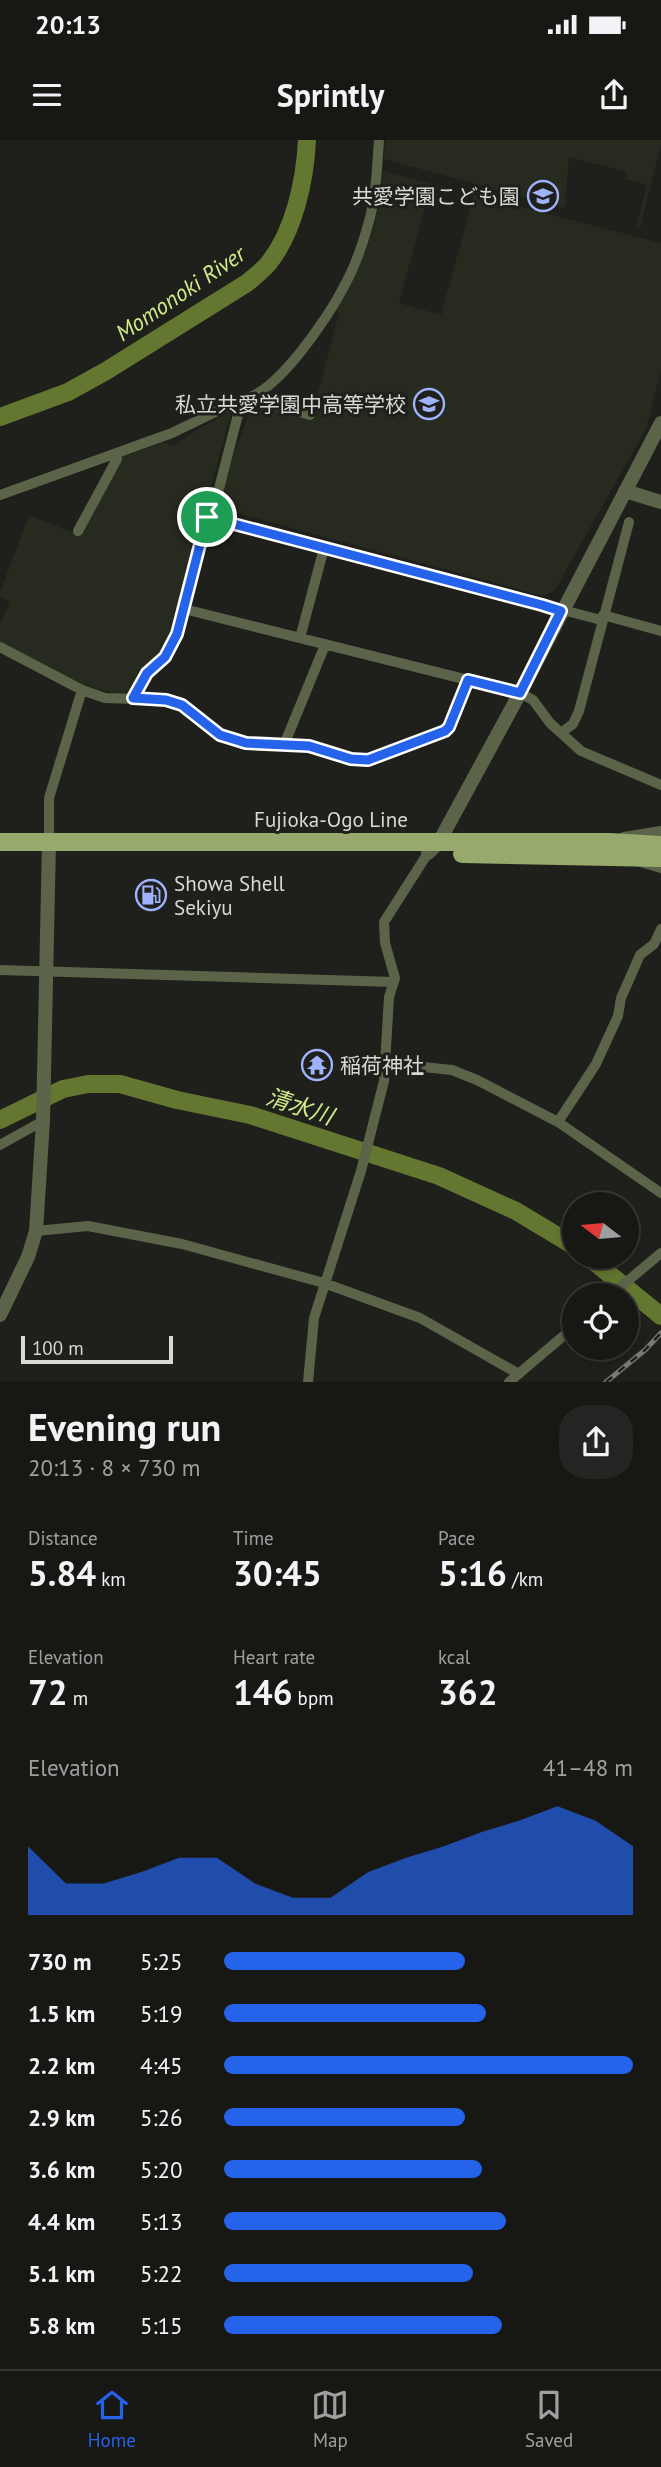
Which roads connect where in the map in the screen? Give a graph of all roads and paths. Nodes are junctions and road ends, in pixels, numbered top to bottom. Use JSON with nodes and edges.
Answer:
{"nodes":[{"id":1,"x":379,"y":140,"type":"edge"},
{"id":2,"x":245,"y":399,"type":"junction"},
{"id":3,"x":310,"y":415,"type":"dead end"},
{"id":4,"x":661,"y":423,"type":"edge"},
{"id":5,"x":117,"y":454,"type":"junction"},
{"id":6,"x":625,"y":491,"type":"junction"},
{"id":7,"x":0,"y":495,"type":"edge"},
{"id":8,"x":661,"y":502,"type":"edge"},
{"id":9,"x":207,"y":517,"type":"junction"},
{"id":10,"x":629,"y":522,"type":"dead end"},
{"id":11,"x":78,"y":531,"type":"dead end"},
{"id":12,"x":324,"y":548,"type":"junction"},
{"id":13,"x":184,"y":610,"type":"junction"},
{"id":14,"x":561,"y":611,"type":"junction"},
{"id":15,"x":602,"y":618,"type":"junction"},
{"id":16,"x":661,"y":631,"type":"edge"},
{"id":17,"x":300,"y":638,"type":"junction"},
{"id":18,"x":325,"y":645,"type":"junction"},
{"id":19,"x":0,"y":647,"type":"edge"},
{"id":20,"x":468,"y":680,"type":"junction"},
{"id":21,"x":82,"y":690,"type":"junction"},
{"id":22,"x":520,"y":693,"type":"junction"},
{"id":23,"x":133,"y":698,"type":"junction"},
{"id":24,"x":562,"y":732,"type":"junction"},
{"id":25,"x":284,"y":745,"type":"junction"},
{"id":26,"x":661,"y":785,"type":"edge"},
{"id":27,"x":661,"y":833,"type":"edge"},
{"id":28,"x":0,"y":842,"type":"edge"},
{"id":29,"x":610,"y":842,"type":"junction"},
{"id":30,"x":661,"y":845,"type":"edge"},
{"id":31,"x":433,"y":847,"type":"junction"},
{"id":32,"x":49,"y":848,"type":"junction"},
{"id":33,"x":0,"y":854,"type":"edge"},
{"id":34,"x":631,"y":857,"type":"junction"},
{"id":35,"x":661,"y":858,"type":"edge"},
{"id":36,"x":661,"y":868,"type":"edge"},
{"id":37,"x":661,"y":929,"type":"edge"},
{"id":38,"x":0,"y":970,"type":"edge"},
{"id":39,"x":47,"y":973,"type":"junction"},
{"id":40,"x":394,"y":982,"type":"junction"},
{"id":41,"x":385,"y":1063,"type":"junction"},
{"id":42,"x":43,"y":1121,"type":"junction"},
{"id":43,"x":558,"y":1122,"type":"junction"},
{"id":44,"x":0,"y":1145,"type":"edge"},
{"id":45,"x":661,"y":1193,"type":"edge"},
{"id":46,"x":36,"y":1231,"type":"junction"},
{"id":47,"x":661,"y":1253,"type":"edge"},
{"id":48,"x":324,"y":1283,"type":"junction"},
{"id":49,"x":627,"y":1283,"type":"edge"},
{"id":50,"x":0,"y":1315,"type":"edge"},
{"id":51,"x":562,"y":1337,"type":"edge"},
{"id":52,"x":519,"y":1374,"type":"junction"},
{"id":53,"x":308,"y":1382,"type":"edge"},
{"id":54,"x":509,"y":1382,"type":"edge"}],
"edges":[{"from":1,"to":2,"type":"street"},
{"from":2,"to":3,"type":"street"},
{"from":2,"to":5,"type":"street"},
{"from":2,"to":9,"type":"street"},
{"from":4,"to":6,"type":"street"},
{"from":5,"to":7,"type":"street"},
{"from":5,"to":11,"type":"street"},
{"from":6,"to":8,"type":"street"},
{"from":6,"to":14,"type":"street"},
{"from":9,"to":12,"type":"street"},
{"from":9,"to":13,"type":"street"},
{"from":10,"to":15,"type":"street"},
{"from":12,"to":14,"type":"street"},
{"from":12,"to":17,"type":"street"},
{"from":13,"to":17,"type":"street"},
{"from":13,"to":23,"type":"street"},
{"from":14,"to":15,"type":"street"},
{"from":14,"to":22,"type":"street"},
{"from":15,"to":16,"type":"street"},
{"from":15,"to":24,"type":"street"},
{"from":17,"to":18,"type":"street"},
{"from":18,"to":20,"type":"street"},
{"from":18,"to":25,"type":"street"},
{"from":19,"to":21,"type":"street"},
{"from":20,"to":22,"type":"street"},
{"from":20,"to":25,"type":"street"},
{"from":21,"to":23,"type":"street"},
{"from":21,"to":32,"type":"street"},
{"from":22,"to":24,"type":"street"},
{"from":22,"to":31,"type":"street"},
{"from":23,"to":25,"type":"street"},
{"from":24,"to":26,"type":"street"},
{"from":27,"to":29,"type":"street"},
{"from":28,"to":32,"type":"main road","name":"Fujioka-Ogo Line"},
{"from":29,"to":30,"type":"main road","name":"Fujioka-Ogo Line"},
{"from":29,"to":31,"type":"main road","name":"Fujioka-Ogo Line"},
{"from":31,"to":32,"type":"main road","name":"Fujioka-Ogo Line"},
{"from":31,"to":34,"type":"main road","name":"Fujioka-Ogo Line"},
{"from":31,"to":40,"type":"street"},
{"from":32,"to":33,"type":"main road","name":"Fujioka-Ogo Line"},
{"from":32,"to":39,"type":"street"},
{"from":34,"to":35,"type":"main road","name":"Fujioka-Ogo Line"},
{"from":34,"to":36,"type":"street"},
{"from":37,"to":43,"type":"street"},
{"from":38,"to":39,"type":"street"},
{"from":39,"to":40,"type":"street"},
{"from":39,"to":42,"type":"street"},
{"from":40,"to":41,"type":"street"},
{"from":41,"to":43,"type":"street"},
{"from":41,"to":48,"type":"street"},
{"from":42,"to":44,"type":"street"},
{"from":42,"to":46,"type":"street"},
{"from":43,"to":45,"type":"street"},
{"from":46,"to":48,"type":"street"},
{"from":46,"to":50,"type":"street"},
{"from":47,"to":49,"type":"street"},
{"from":48,"to":52,"type":"street"},
{"from":48,"to":53,"type":"street"},
{"from":51,"to":52,"type":"street"},
{"from":52,"to":54,"type":"street"}]}
